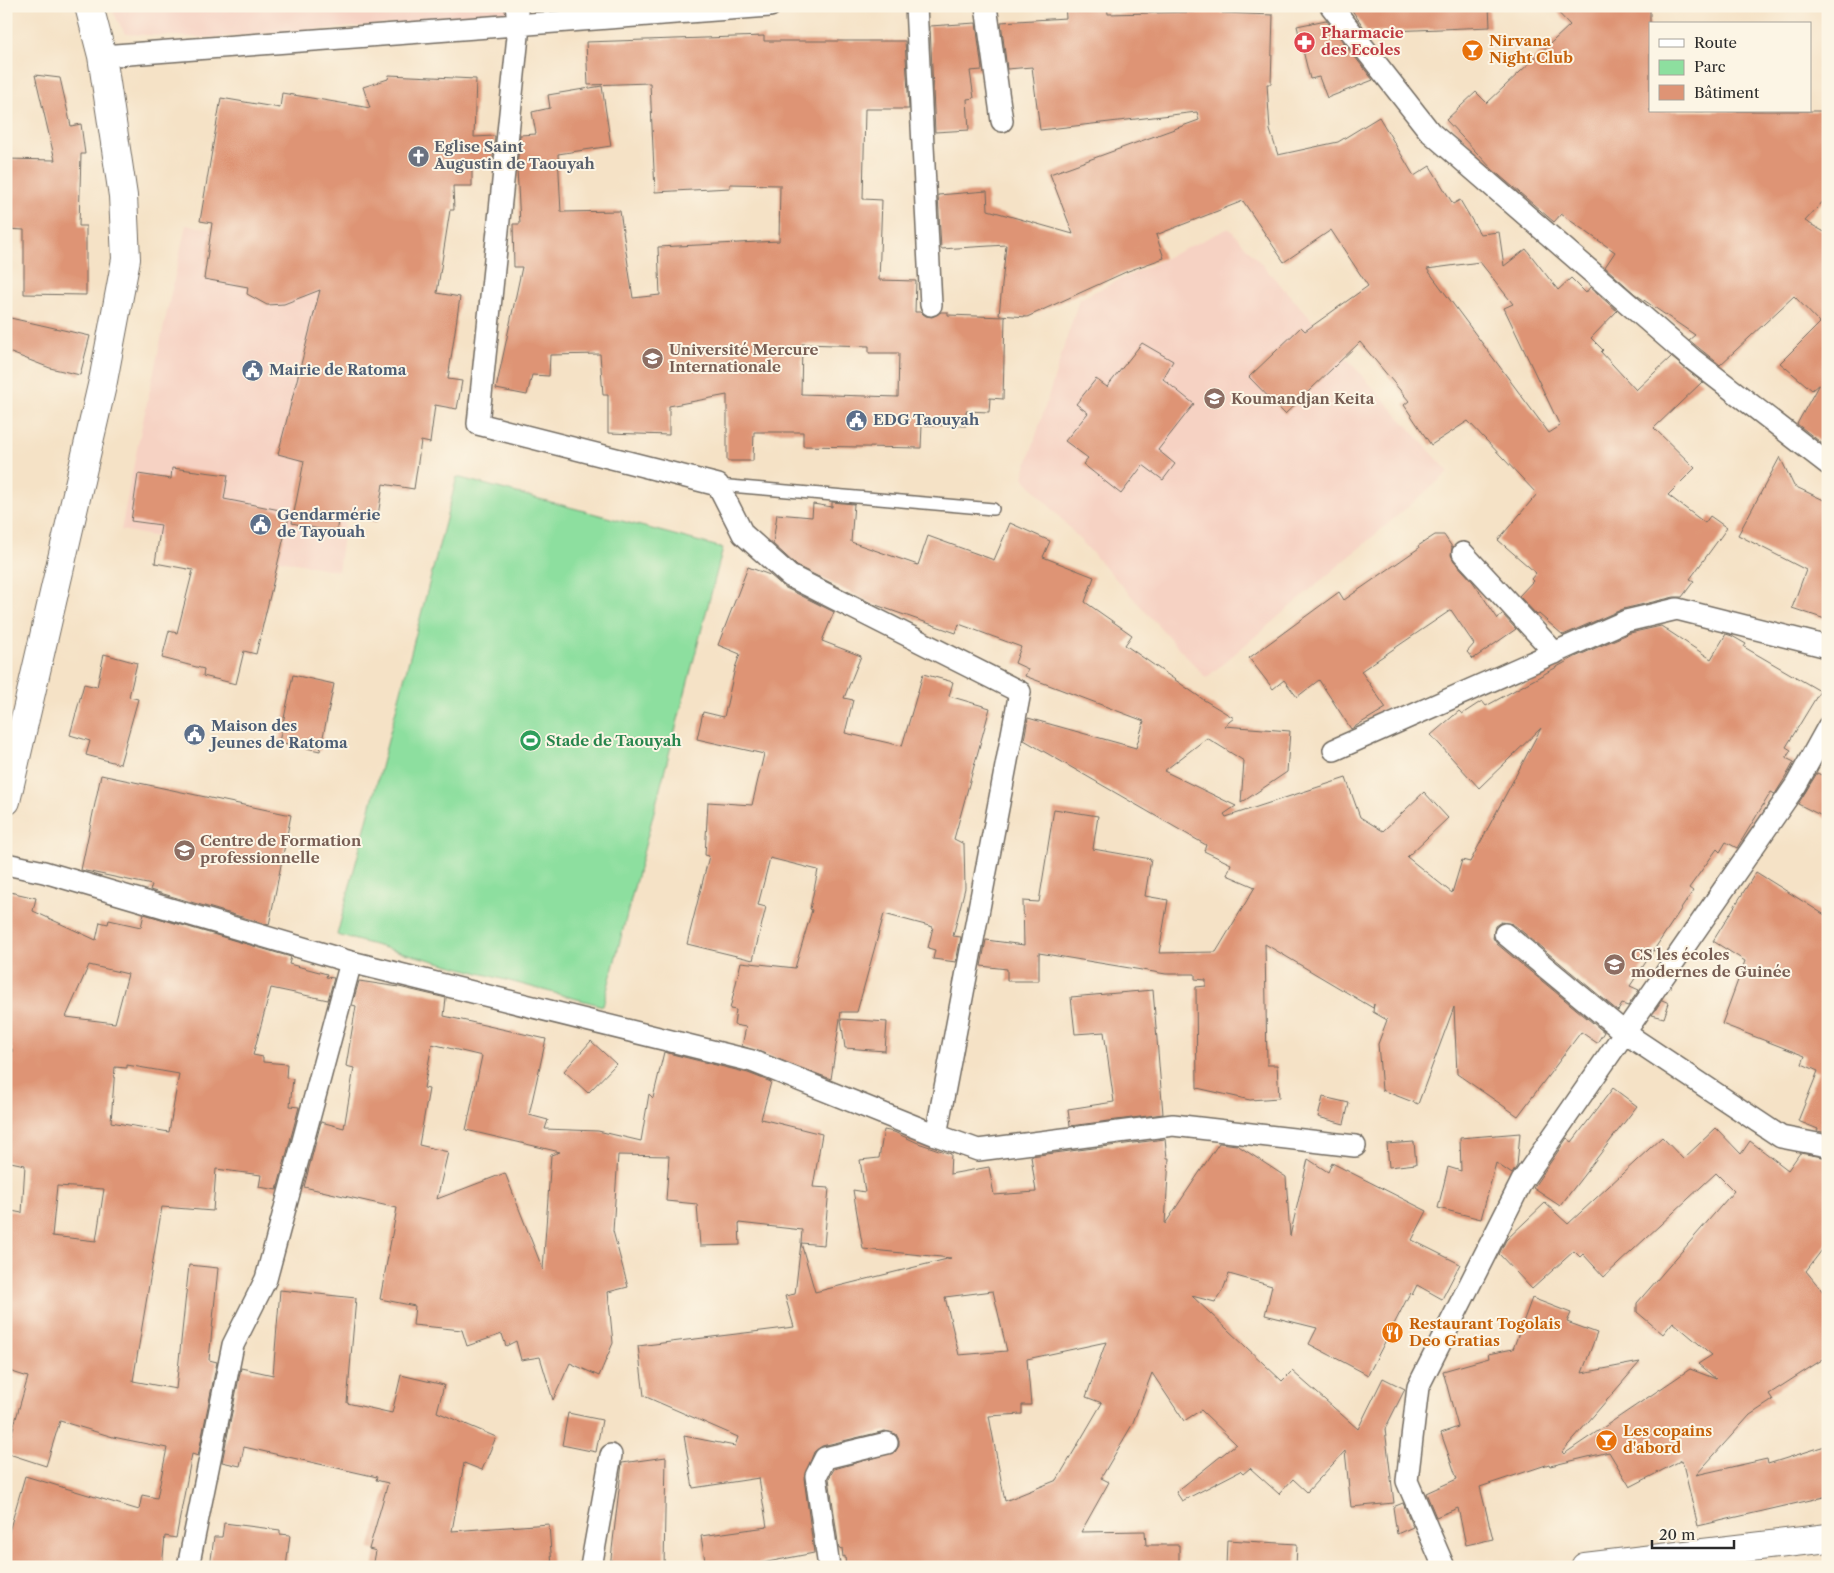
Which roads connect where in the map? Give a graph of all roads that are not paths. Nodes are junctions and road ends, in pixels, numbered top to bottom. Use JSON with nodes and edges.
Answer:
{"nodes":[{"id":1,"x":89,"y":6,"type":"edge"},
{"id":2,"x":770,"y":6,"type":"edge"},
{"id":3,"x":916,"y":6,"type":"edge"},
{"id":4,"x":986,"y":6,"type":"edge"},
{"id":5,"x":1331,"y":6,"type":"edge"},
{"id":6,"x":518,"y":16,"type":"edge"},
{"id":7,"x":102,"y":56,"type":"junction"},
{"id":8,"x":1002,"y":120,"type":"dead end"},
{"id":9,"x":931,"y":305,"type":"dead end"},
{"id":10,"x":1828,"y":464,"type":"edge"},
{"id":11,"x":718,"y":486,"type":"junction"},
{"id":12,"x":993,"y":509,"type":"dead end"},
{"id":13,"x":1463,"y":553,"type":"dead end"},
{"id":14,"x":1828,"y":647,"type":"edge"},
{"id":15,"x":1555,"y":653,"type":"junction"},
{"id":16,"x":1828,"y":727,"type":"edge"},
{"id":17,"x":1334,"y":750,"type":"dead end"},
{"id":18,"x":6,"y":801,"type":"edge"},
{"id":19,"x":6,"y":864,"type":"edge"},
{"id":20,"x":1505,"y":934,"type":"dead end"},
{"id":21,"x":351,"y":962,"type":"junction"},
{"id":22,"x":1625,"y":1033,"type":"junction"},
{"id":23,"x":936,"y":1135,"type":"junction"},
{"id":24,"x":1355,"y":1146,"type":"dead end"},
{"id":25,"x":1828,"y":1146,"type":"edge"},
{"id":26,"x":888,"y":1443,"type":"dead end"},
{"id":27,"x":611,"y":1455,"type":"dead end"},
{"id":28,"x":1828,"y":1538,"type":"edge"},
{"id":29,"x":188,"y":1567,"type":"edge"},
{"id":30,"x":591,"y":1567,"type":"edge"},
{"id":31,"x":829,"y":1567,"type":"edge"},
{"id":32,"x":1444,"y":1567,"type":"edge"},
{"id":33,"x":1585,"y":1567,"type":"edge"}],
"edges":[{"from":1,"to":7,"type":"main road"},
{"from":2,"to":6,"type":"street"},
{"from":3,"to":9,"type":"street"},
{"from":4,"to":8,"type":"street"},
{"from":5,"to":10,"type":"street"},
{"from":6,"to":7,"type":"street"},
{"from":6,"to":11,"type":"street"},
{"from":7,"to":18,"type":"main road"},
{"from":11,"to":12,"type":"lane"},
{"from":11,"to":23,"type":"street"},
{"from":13,"to":15,"type":"street"},
{"from":14,"to":15,"type":"street"},
{"from":15,"to":17,"type":"street"},
{"from":16,"to":22,"type":"street"},
{"from":19,"to":21,"type":"street"},
{"from":20,"to":22,"type":"street"},
{"from":21,"to":23,"type":"street"},
{"from":21,"to":29,"type":"street"},
{"from":22,"to":25,"type":"street"},
{"from":22,"to":32,"type":"street"},
{"from":23,"to":24,"type":"street"},
{"from":26,"to":31,"type":"street"},
{"from":27,"to":30,"type":"street"},
{"from":28,"to":33,"type":"main road"}]}
